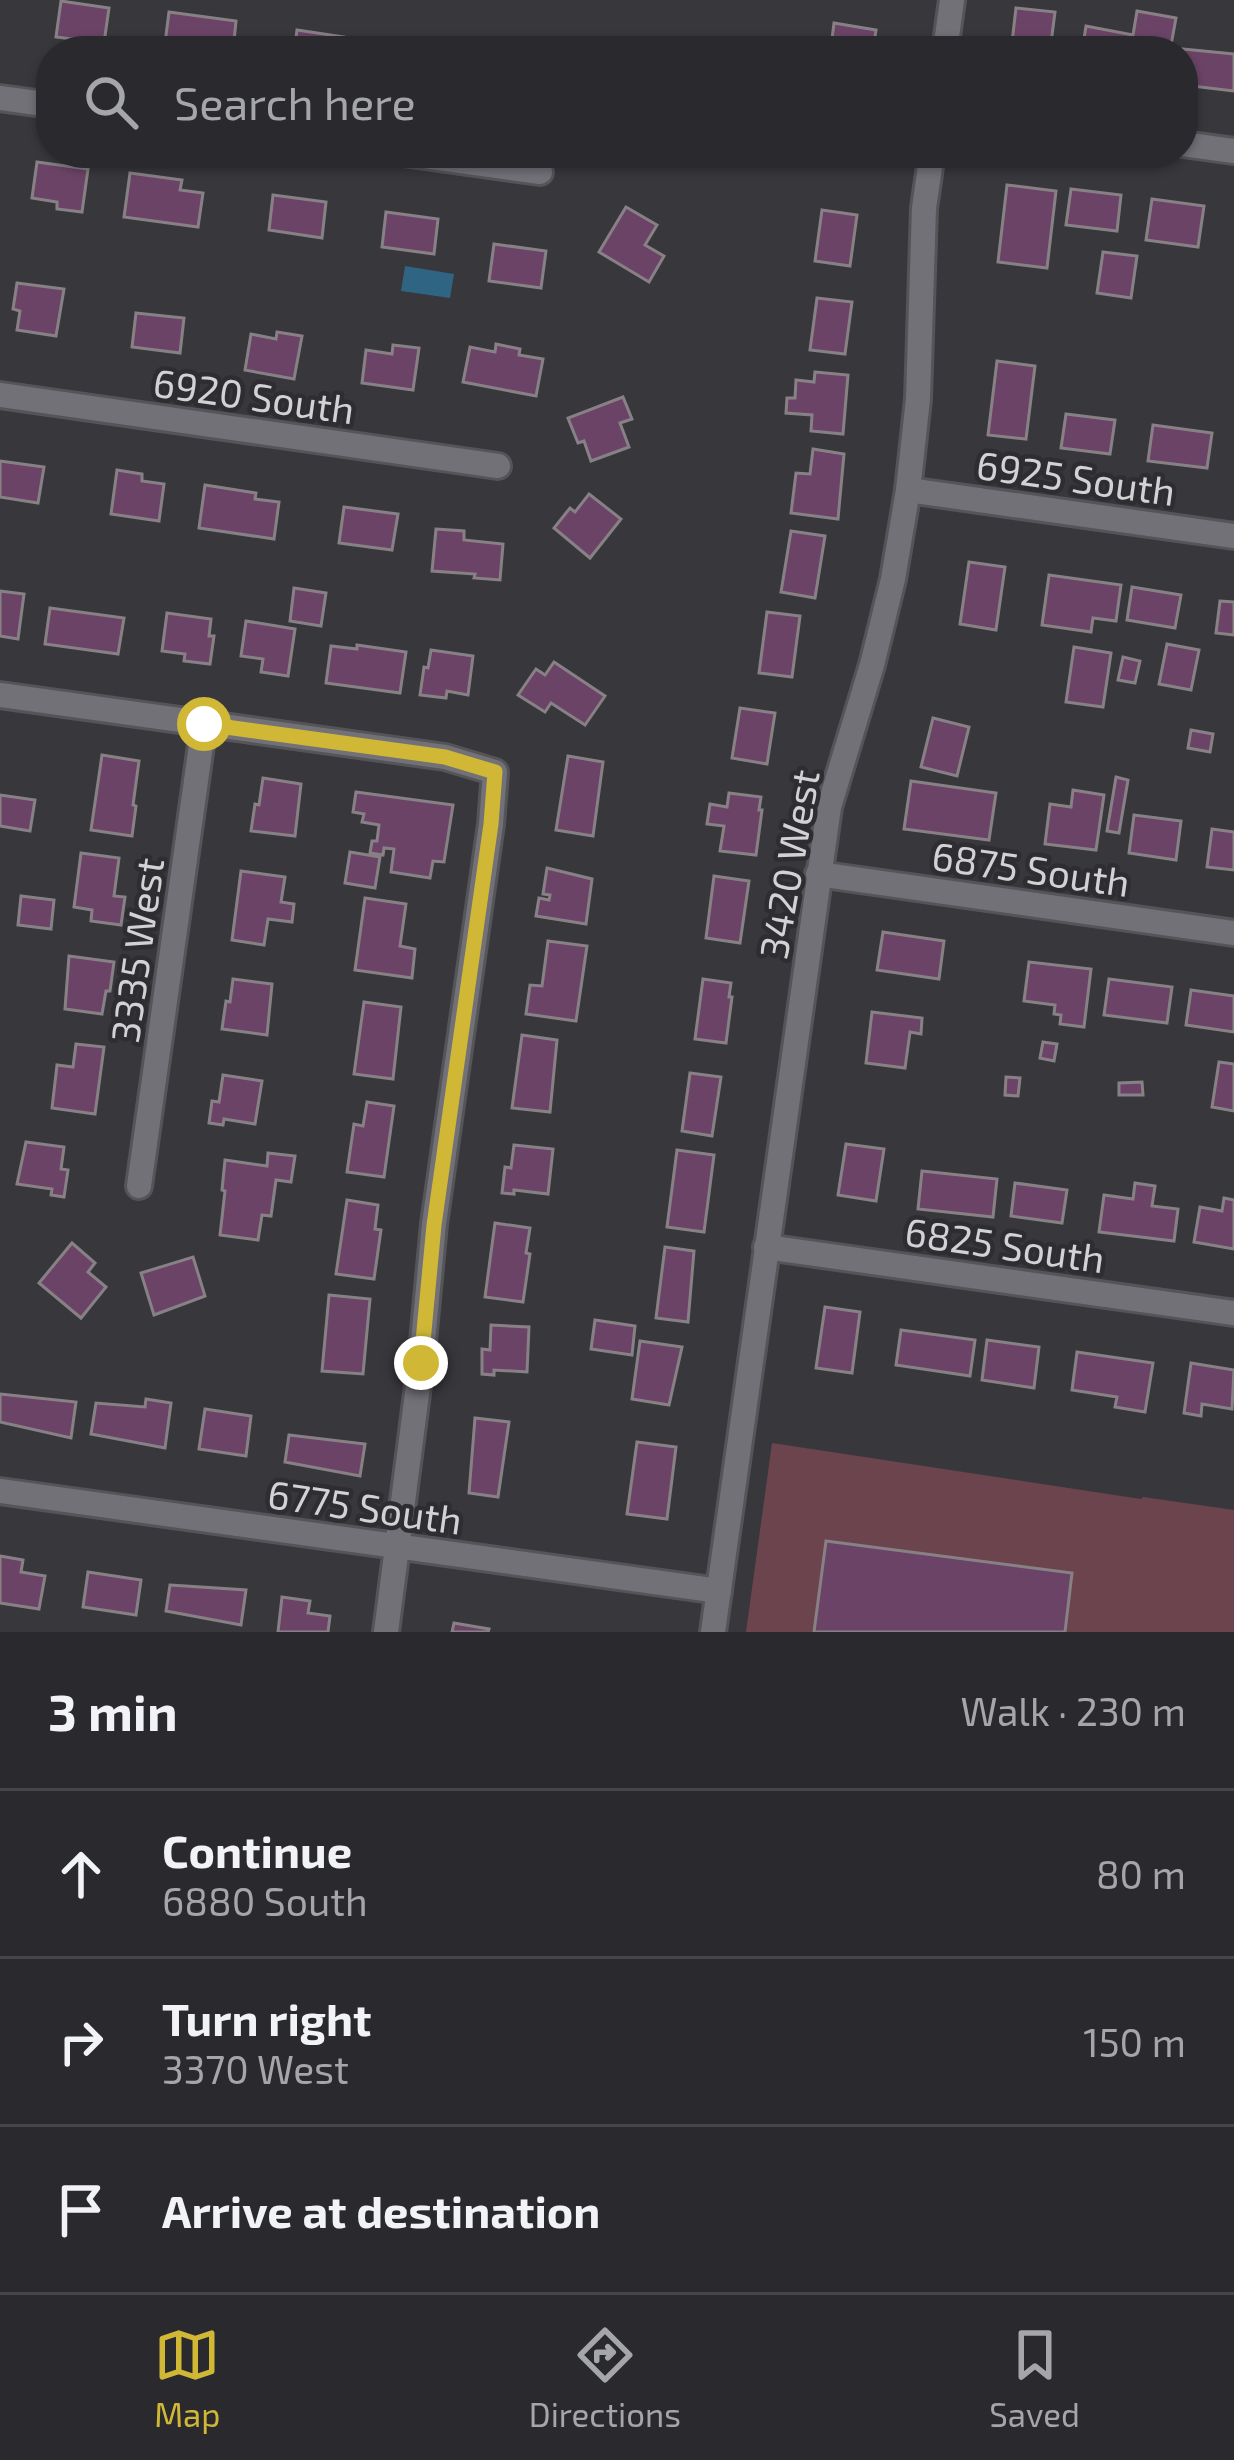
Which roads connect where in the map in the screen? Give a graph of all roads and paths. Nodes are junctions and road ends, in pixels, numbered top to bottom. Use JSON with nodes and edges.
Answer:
{"nodes":[{"id":1,"x":952,"y":0,"type":"edge"},
{"id":2,"x":948,"y":36,"type":"edge"},
{"id":3,"x":0,"y":98,"type":"edge"},
{"id":4,"x":36,"y":103,"type":"edge"},
{"id":5,"x":1198,"y":146,"type":"edge"},
{"id":6,"x":1234,"y":151,"type":"edge"},
{"id":7,"x":510,"y":168,"type":"edge"},
{"id":8,"x":930,"y":168,"type":"edge"},
{"id":9,"x":539,"y":172,"type":"dead end"},
{"id":10,"x":0,"y":394,"type":"edge"},
{"id":11,"x":498,"y":466,"type":"dead end"},
{"id":12,"x":908,"y":490,"type":"junction"},
{"id":13,"x":1234,"y":536,"type":"edge"},
{"id":14,"x":0,"y":695,"type":"edge"},
{"id":15,"x":204,"y":724,"type":"junction"},
{"id":16,"x":818,"y":874,"type":"junction"},
{"id":17,"x":1234,"y":933,"type":"edge"},
{"id":18,"x":139,"y":1186,"type":"dead end"},
{"id":19,"x":766,"y":1247,"type":"junction"},
{"id":20,"x":1234,"y":1313,"type":"edge"},
{"id":21,"x":0,"y":1491,"type":"edge"},
{"id":22,"x":396,"y":1547,"type":"junction"},
{"id":23,"x":719,"y":1591,"type":"junction"},
{"id":24,"x":386,"y":1632,"type":"edge"},
{"id":25,"x":713,"y":1632,"type":"edge"}],
"edges":[{"from":1,"to":2,"type":"street"},
{"from":3,"to":4,"type":"street"},
{"from":5,"to":6,"type":"street"},
{"from":7,"to":9,"type":"street"},
{"from":8,"to":12,"type":"street","name":"3420 West"},
{"from":10,"to":11,"type":"street","name":"6920 South"},
{"from":12,"to":13,"type":"street","name":"6925 South"},
{"from":12,"to":16,"type":"street","name":"3420 West"},
{"from":14,"to":15,"type":"street"},
{"from":15,"to":18,"type":"street","name":"3335 West"},
{"from":15,"to":22,"type":"street"},
{"from":16,"to":17,"type":"street","name":"6875 South"},
{"from":16,"to":19,"type":"street","name":"3420 West"},
{"from":19,"to":20,"type":"street","name":"6825 South"},
{"from":19,"to":23,"type":"street","name":"3420 West"},
{"from":21,"to":22,"type":"street","name":"6775 South"},
{"from":22,"to":23,"type":"street","name":"6775 South"},
{"from":22,"to":24,"type":"street"},
{"from":23,"to":25,"type":"street","name":"3420 West"}]}
